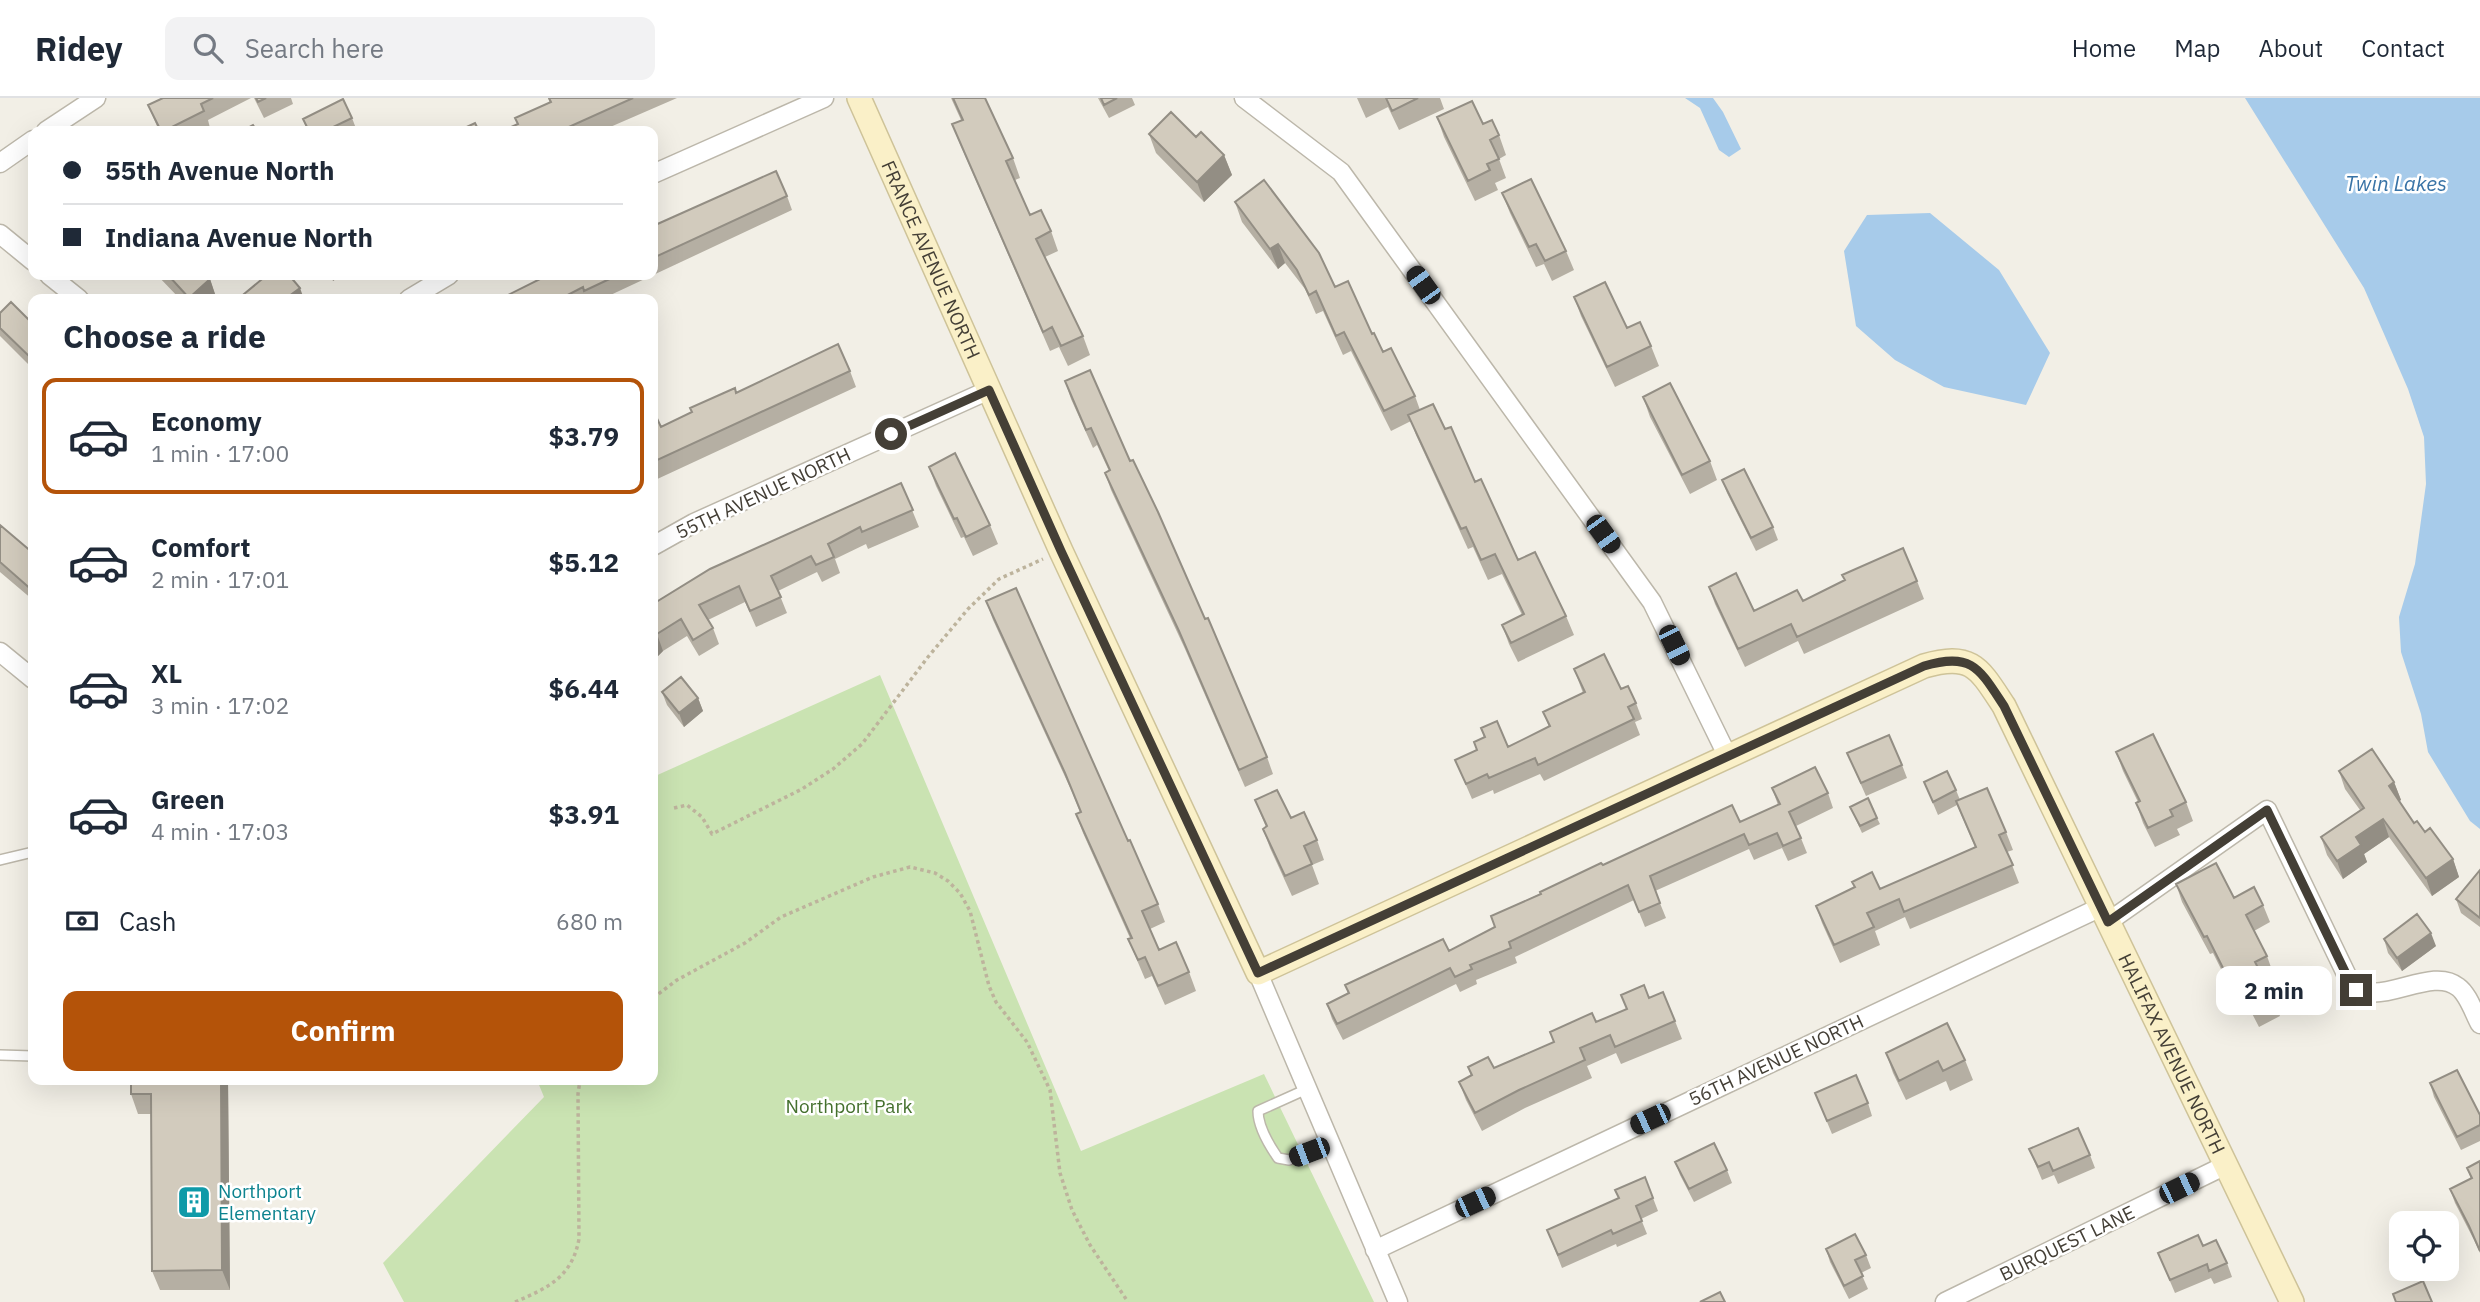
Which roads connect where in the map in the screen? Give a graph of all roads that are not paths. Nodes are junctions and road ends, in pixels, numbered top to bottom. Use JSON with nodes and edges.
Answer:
{"nodes":[{"id":1,"x":96,"y":98,"type":"edge"},
{"id":2,"x":824,"y":98,"type":"edge"},
{"id":3,"x":859,"y":98,"type":"edge"},
{"id":4,"x":1244,"y":98,"type":"edge"},
{"id":5,"x":54,"y":126,"type":"edge"},
{"id":6,"x":28,"y":143,"type":"edge"},
{"id":7,"x":0,"y":163,"type":"edge"},
{"id":8,"x":658,"y":172,"type":"edge"},
{"id":9,"x":0,"y":234,"type":"edge"},
{"id":10,"x":28,"y":257,"type":"edge"},
{"id":11,"x":56,"y":280,"type":"edge"},
{"id":12,"x":441,"y":280,"type":"edge"},
{"id":13,"x":73,"y":294,"type":"edge"},
{"id":14,"x":417,"y":294,"type":"edge"},
{"id":15,"x":989,"y":390,"type":"junction"},
{"id":16,"x":658,"y":543,"type":"edge"},
{"id":17,"x":0,"y":652,"type":"edge"},
{"id":18,"x":28,"y":675,"type":"edge"},
{"id":19,"x":1727,"y":755,"type":"junction"},
{"id":20,"x":28,"y":853,"type":"edge"},
{"id":21,"x":0,"y":860,"type":"edge"},
{"id":22,"x":2104,"y":914,"type":"junction"},
{"id":23,"x":1258,"y":973,"type":"junction"},
{"id":24,"x":2480,"y":1024,"type":"edge"},
{"id":25,"x":0,"y":1055,"type":"edge"},
{"id":26,"x":28,"y":1056,"type":"edge"},
{"id":27,"x":1307,"y":1089,"type":"junction"},
{"id":28,"x":1330,"y":1143,"type":"junction"},
{"id":29,"x":2226,"y":1165,"type":"junction"},
{"id":30,"x":1375,"y":1250,"type":"junction"},
{"id":31,"x":1398,"y":1302,"type":"edge"},
{"id":32,"x":1945,"y":1302,"type":"edge"},
{"id":33,"x":2292,"y":1302,"type":"edge"}],
"edges":[{"from":1,"to":5,"type":"street"},
{"from":2,"to":8,"type":"street"},
{"from":3,"to":15,"type":"street","name":"FRANCE AVENUE NORTH"},
{"from":4,"to":19,"type":"street"},
{"from":6,"to":7,"type":"street"},
{"from":9,"to":10,"type":"street"},
{"from":11,"to":13,"type":"street"},
{"from":12,"to":14,"type":"street"},
{"from":15,"to":16,"type":"street","name":"55TH AVENUE NORTH"},
{"from":15,"to":23,"type":"street","name":"FRANCE AVENUE NORTH"},
{"from":17,"to":18,"type":"street"},
{"from":19,"to":22,"type":"street","name":"HALIFAX AVENUE NORTH"},
{"from":19,"to":23,"type":"street"},
{"from":20,"to":21,"type":"lane"},
{"from":22,"to":24,"type":"street","name":"56TH AVENUE NORTH"},
{"from":22,"to":29,"type":"street","name":"HALIFAX AVENUE NORTH"},
{"from":22,"to":30,"type":"street","name":"56TH AVENUE NORTH"},
{"from":23,"to":27,"type":"street","name":"FRANCE AVENUE NORTH"},
{"from":25,"to":26,"type":"lane"},
{"from":27,"to":28,"type":"street","name":"FRANCE AVENUE NORTH"},
{"from":27,"to":28,"type":"lane"},
{"from":28,"to":30,"type":"street","name":"FRANCE AVENUE NORTH"},
{"from":29,"to":32,"type":"street","name":"BURQUEST LANE"},
{"from":29,"to":33,"type":"street","name":"HALIFAX AVENUE NORTH"},
{"from":30,"to":31,"type":"street","name":"FRANCE AVENUE NORTH"}]}
